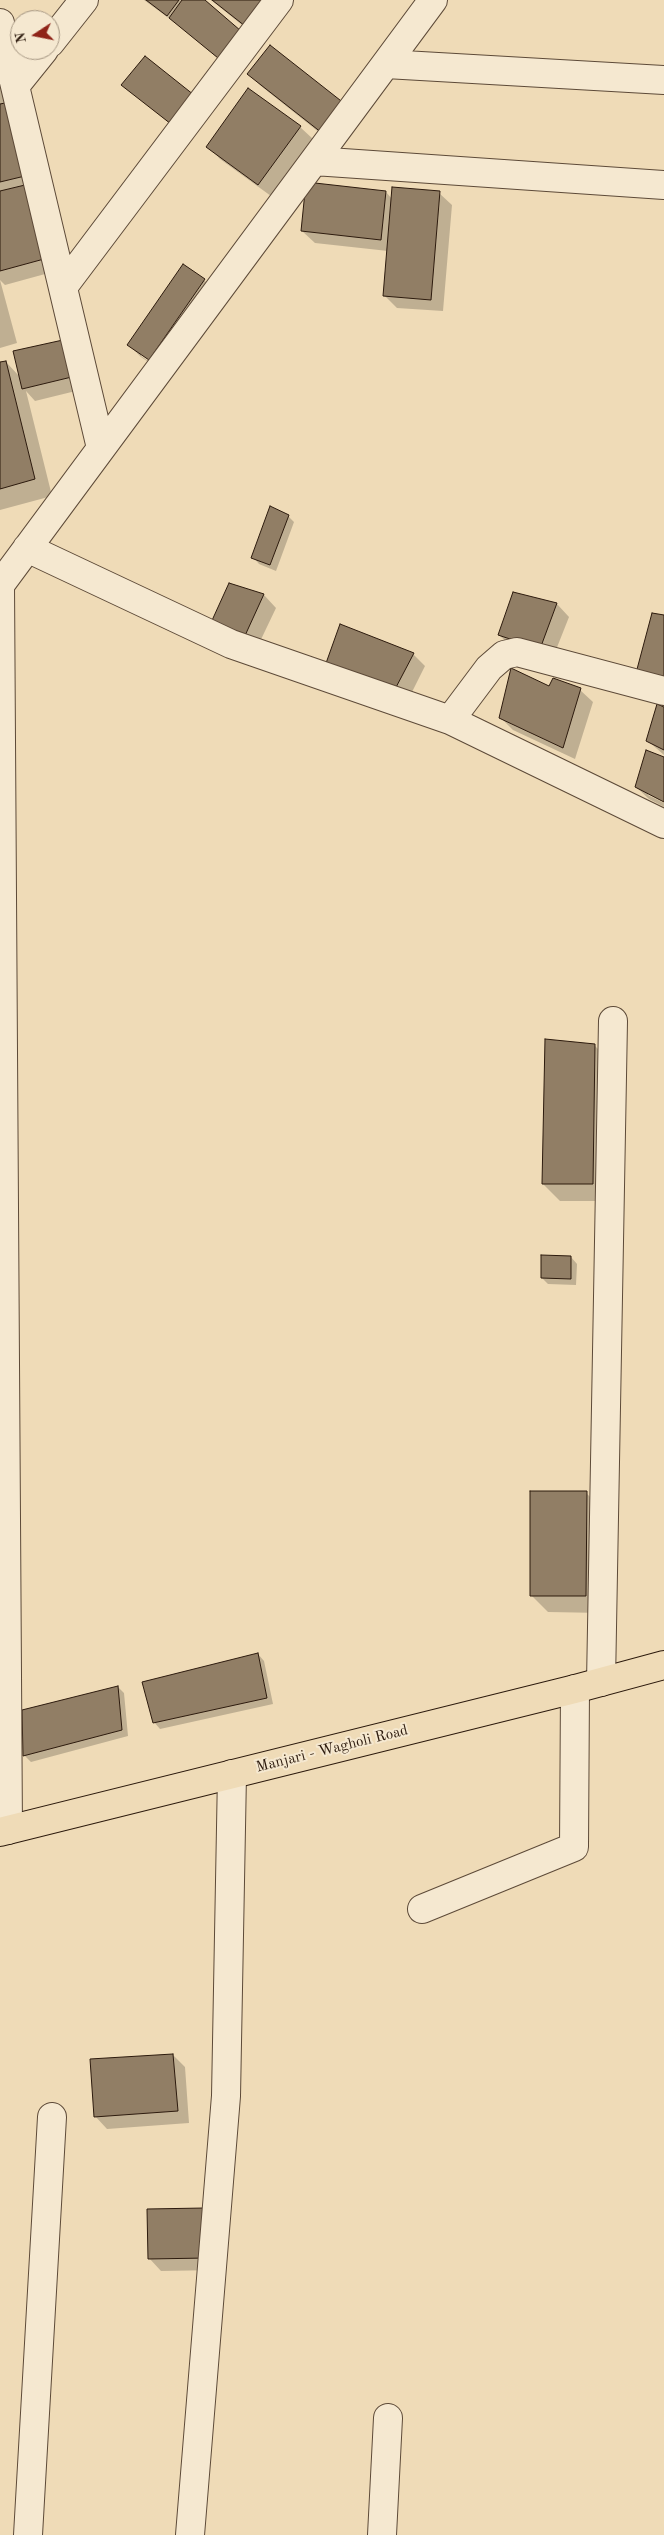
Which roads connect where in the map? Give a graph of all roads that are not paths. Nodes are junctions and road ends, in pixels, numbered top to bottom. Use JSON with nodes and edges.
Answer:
{"nodes":[{"id":1,"x":84,"y":0,"type":"edge"},
{"id":2,"x":279,"y":0,"type":"edge"},
{"id":3,"x":433,"y":0,"type":"edge"},
{"id":4,"x":0,"y":23,"type":"edge"},
{"id":5,"x":60,"y":30,"type":"edge"},
{"id":6,"x":36,"y":60,"type":"edge"},
{"id":7,"x":386,"y":64,"type":"junction"},
{"id":8,"x":664,"y":80,"type":"edge"},
{"id":9,"x":16,"y":86,"type":"junction"},
{"id":10,"x":314,"y":161,"type":"junction"},
{"id":11,"x":664,"y":185,"type":"edge"},
{"id":12,"x":63,"y":287,"type":"junction"},
{"id":13,"x":101,"y":448,"type":"junction"},
{"id":14,"x":27,"y":548,"type":"junction"},
{"id":15,"x":0,"y":585,"type":"edge"},
{"id":16,"x":664,"y":691,"type":"edge"},
{"id":17,"x":450,"y":720,"type":"junction"},
{"id":18,"x":664,"y":824,"type":"edge"},
{"id":19,"x":612,"y":1020,"type":"dead end"},
{"id":20,"x":664,"y":1665,"type":"edge"},
{"id":21,"x":600,"y":1682,"type":"junction"},
{"id":22,"x":575,"y":1689,"type":"junction"},
{"id":23,"x":232,"y":1774,"type":"junction"},
{"id":24,"x":4,"y":1831,"type":"edge"},
{"id":25,"x":422,"y":1909,"type":"dead end"},
{"id":26,"x":52,"y":2118,"type":"dead end"},
{"id":27,"x":388,"y":2418,"type":"dead end"},
{"id":28,"x":28,"y":2535,"type":"edge"},
{"id":29,"x":190,"y":2535,"type":"edge"},
{"id":30,"x":382,"y":2535,"type":"edge"}],
"edges":[{"from":1,"to":5,"type":"street"},
{"from":2,"to":12,"type":"street"},
{"from":3,"to":7,"type":"street"},
{"from":4,"to":9,"type":"street"},
{"from":6,"to":9,"type":"street"},
{"from":7,"to":8,"type":"street"},
{"from":7,"to":10,"type":"street"},
{"from":9,"to":12,"type":"street"},
{"from":10,"to":11,"type":"street"},
{"from":10,"to":13,"type":"street"},
{"from":12,"to":13,"type":"street"},
{"from":13,"to":14,"type":"street"},
{"from":14,"to":15,"type":"street"},
{"from":14,"to":17,"type":"street"},
{"from":15,"to":24,"type":"street"},
{"from":16,"to":17,"type":"street"},
{"from":17,"to":18,"type":"street"},
{"from":19,"to":21,"type":"street"},
{"from":20,"to":21,"type":"main road","name":"Manjari - Wagholi Road"},
{"from":21,"to":22,"type":"main road","name":"Manjari - Wagholi Road"},
{"from":22,"to":23,"type":"main road","name":"Manjari - Wagholi Road"},
{"from":22,"to":25,"type":"street"},
{"from":23,"to":24,"type":"main road","name":"Manjari - Wagholi Road"},
{"from":23,"to":29,"type":"street"},
{"from":26,"to":28,"type":"street"},
{"from":27,"to":30,"type":"street"}]}
